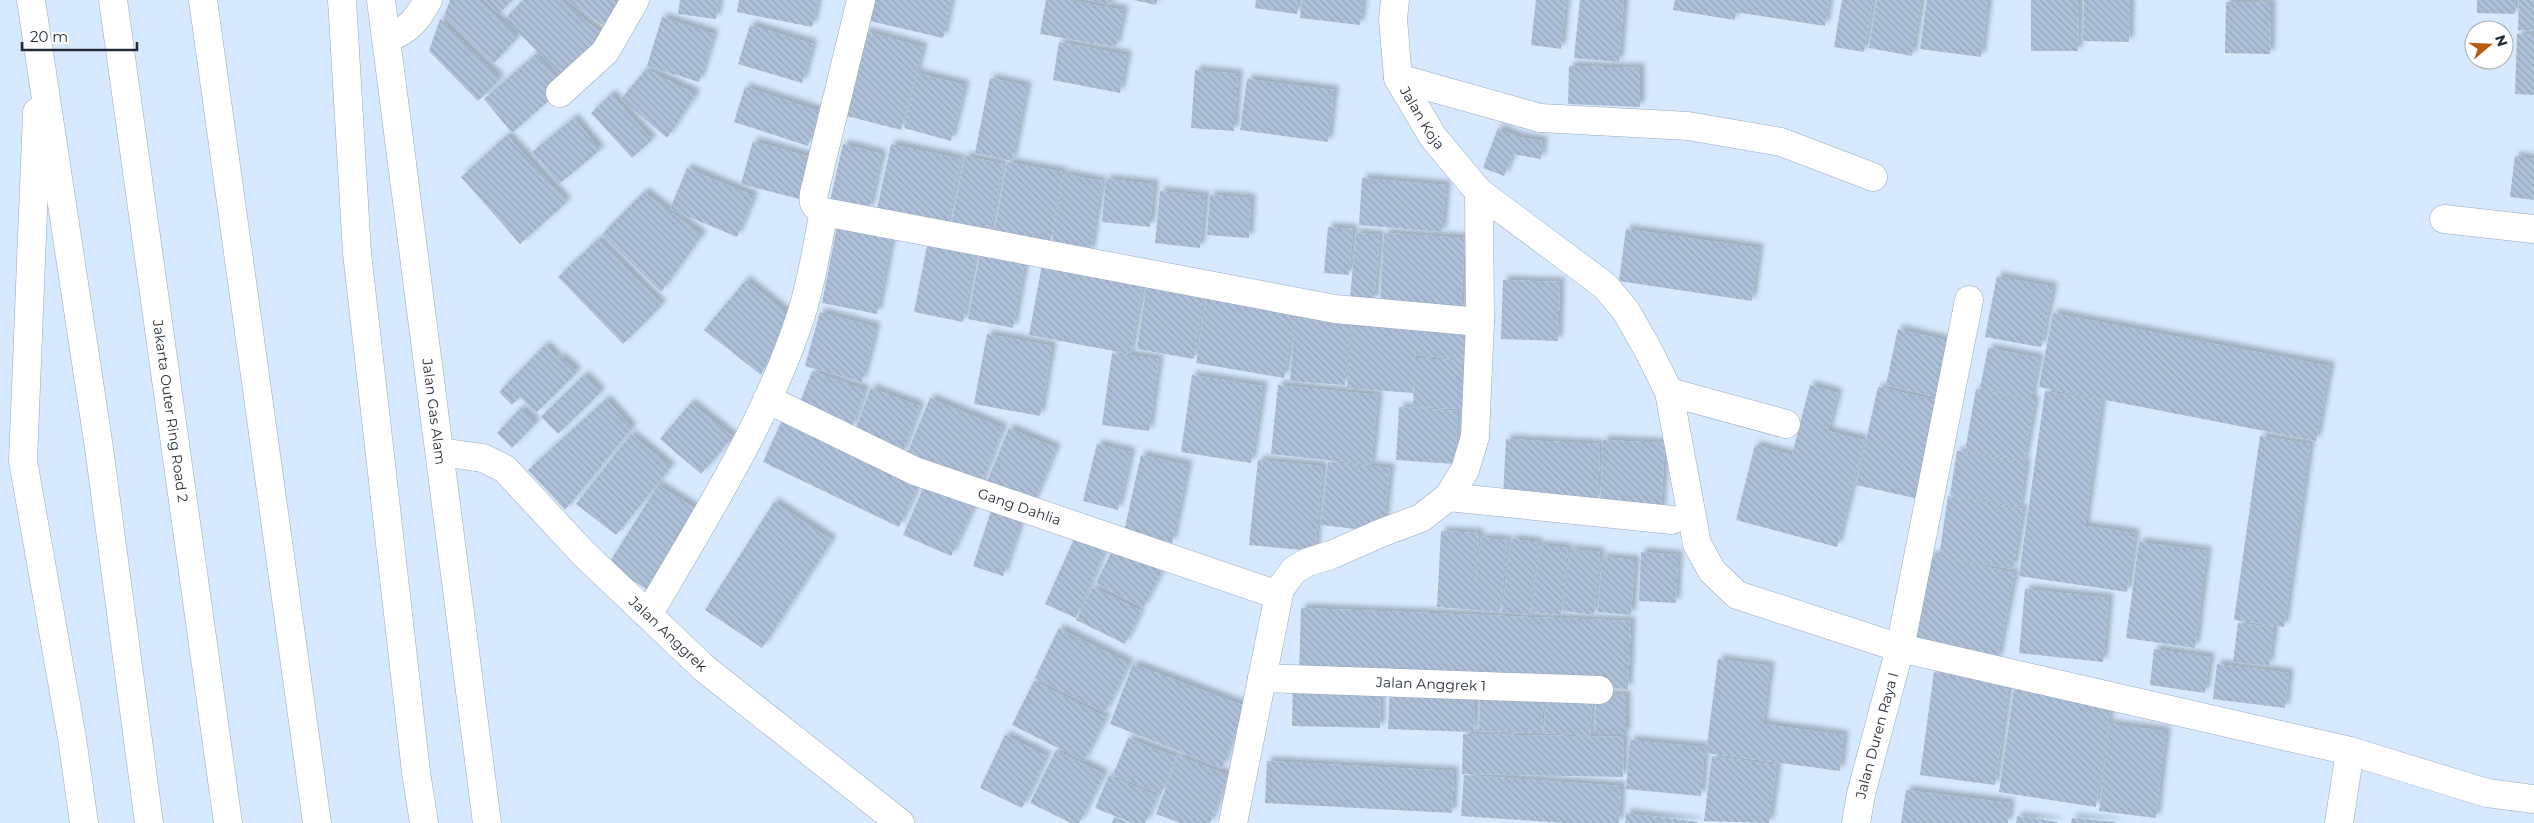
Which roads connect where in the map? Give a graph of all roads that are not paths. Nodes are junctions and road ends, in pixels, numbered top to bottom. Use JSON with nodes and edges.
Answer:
{"nodes":[{"id":1,"x":31,"y":0,"type":"edge"},
{"id":2,"x":113,"y":0,"type":"edge"},
{"id":3,"x":203,"y":0,"type":"edge"},
{"id":4,"x":342,"y":0,"type":"edge"},
{"id":5,"x":381,"y":0,"type":"edge"},
{"id":6,"x":428,"y":0,"type":"edge"},
{"id":7,"x":635,"y":0,"type":"edge"},
{"id":8,"x":862,"y":0,"type":"edge"},
{"id":9,"x":1394,"y":0,"type":"edge"},
{"id":10,"x":387,"y":38,"type":"junction"},
{"id":11,"x":40,"y":48,"type":"junction"},
{"id":12,"x":1398,"y":78,"type":"junction"},
{"id":13,"x":560,"y":93,"type":"dead end"},
{"id":14,"x":1873,"y":177,"type":"dead end"},
{"id":15,"x":1479,"y":192,"type":"junction"},
{"id":16,"x":824,"y":212,"type":"junction"},
{"id":17,"x":2444,"y":220,"type":"dead end"},
{"id":18,"x":2534,"y":229,"type":"edge"},
{"id":19,"x":1969,"y":300,"type":"dead end"},
{"id":20,"x":1480,"y":322,"type":"junction"},
{"id":21,"x":1669,"y":392,"type":"junction"},
{"id":22,"x":767,"y":399,"type":"junction"},
{"id":23,"x":1786,"y":424,"type":"dead end"},
{"id":24,"x":440,"y":452,"type":"junction"},
{"id":25,"x":1448,"y":497,"type":"junction"},
{"id":26,"x":1672,"y":520,"type":"dead end"},
{"id":27,"x":1278,"y":595,"type":"junction"},
{"id":28,"x":648,"y":615,"type":"junction"},
{"id":29,"x":1900,"y":648,"type":"junction"},
{"id":30,"x":1262,"y":678,"type":"junction"},
{"id":31,"x":1599,"y":690,"type":"dead end"},
{"id":32,"x":2350,"y":751,"type":"junction"},
{"id":33,"x":2534,"y":799,"type":"edge"},
{"id":34,"x":84,"y":823,"type":"edge"},
{"id":35,"x":149,"y":823,"type":"edge"},
{"id":36,"x":228,"y":823,"type":"edge"},
{"id":37,"x":317,"y":823,"type":"edge"},
{"id":38,"x":424,"y":823,"type":"edge"},
{"id":39,"x":486,"y":823,"type":"edge"},
{"id":40,"x":900,"y":823,"type":"edge"},
{"id":41,"x":1233,"y":823,"type":"edge"},
{"id":42,"x":1856,"y":823,"type":"edge"},
{"id":43,"x":2339,"y":823,"type":"edge"}],
"edges":[{"from":1,"to":11,"type":"main road"},
{"from":2,"to":36,"type":"main road","name":"Jakarta Outer Ring Road 2"},
{"from":3,"to":37,"type":"main road"},
{"from":4,"to":38,"type":"main road"},
{"from":5,"to":10,"type":"main road","name":"Jalan Gas Alam"},
{"from":6,"to":10,"type":"main road"},
{"from":7,"to":13,"type":"main road"},
{"from":8,"to":16,"type":"main road"},
{"from":9,"to":12,"type":"main road","name":"Jalan Koja"},
{"from":10,"to":24,"type":"main road","name":"Jalan Gas Alam"},
{"from":11,"to":34,"type":"main road"},
{"from":11,"to":35,"type":"main road"},
{"from":12,"to":14,"type":"main road"},
{"from":12,"to":15,"type":"main road","name":"Jalan Koja"},
{"from":15,"to":20,"type":"main road"},
{"from":15,"to":21,"type":"main road","name":"Jalan Koja"},
{"from":16,"to":20,"type":"main road"},
{"from":16,"to":22,"type":"main road"},
{"from":17,"to":18,"type":"main road"},
{"from":19,"to":29,"type":"main road","name":"Jalan Duren Raya I"},
{"from":20,"to":25,"type":"main road"},
{"from":21,"to":23,"type":"main road"},
{"from":21,"to":29,"type":"main road","name":"Jalan Koja"},
{"from":22,"to":27,"type":"main road","name":"Gang Dahlia"},
{"from":22,"to":28,"type":"main road"},
{"from":24,"to":28,"type":"main road","name":"Jalan Anggrek"},
{"from":24,"to":39,"type":"main road","name":"Jalan Gas Alam"},
{"from":25,"to":26,"type":"main road"},
{"from":25,"to":27,"type":"main road"},
{"from":27,"to":30,"type":"main road"},
{"from":28,"to":40,"type":"main road","name":"Jalan Anggrek"},
{"from":29,"to":32,"type":"main road","name":"Jalan Koja"},
{"from":29,"to":42,"type":"main road","name":"Jalan Duren Raya I"},
{"from":30,"to":31,"type":"main road","name":"Jalan Anggrek 1"},
{"from":30,"to":41,"type":"main road"},
{"from":32,"to":33,"type":"main road","name":"Jalan Koja"},
{"from":32,"to":43,"type":"main road"}]}
